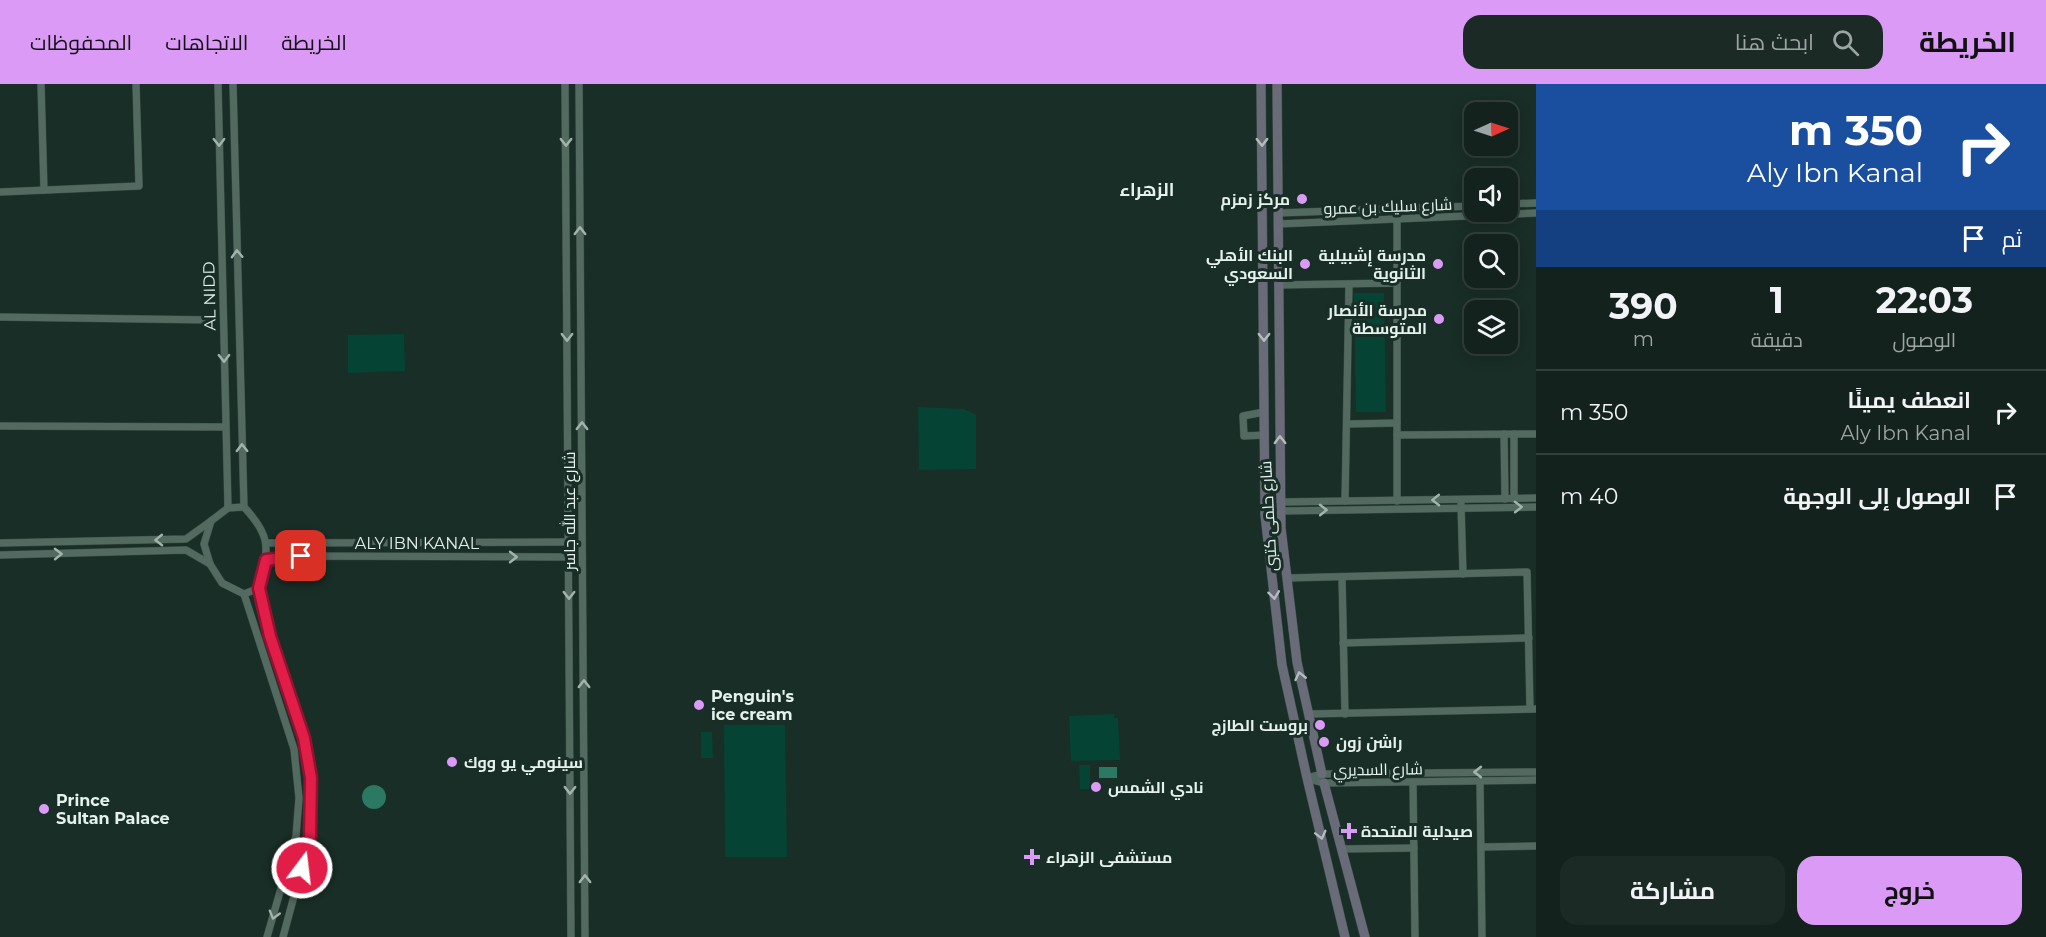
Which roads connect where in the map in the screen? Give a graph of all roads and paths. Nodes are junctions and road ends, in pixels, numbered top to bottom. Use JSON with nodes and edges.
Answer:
{"nodes":[{"id":1,"x":41,"y":84,"type":"edge"},
{"id":2,"x":136,"y":84,"type":"edge"},
{"id":3,"x":218,"y":84,"type":"edge"},
{"id":4,"x":232,"y":84,"type":"edge"},
{"id":5,"x":566,"y":84,"type":"edge"},
{"id":6,"x":579,"y":84,"type":"edge"},
{"id":7,"x":1261,"y":84,"type":"edge"},
{"id":8,"x":1277,"y":84,"type":"edge"},
{"id":9,"x":566,"y":107,"type":"junction"},
{"id":10,"x":579,"y":109,"type":"junction"},
{"id":11,"x":44,"y":190,"type":"junction"},
{"id":12,"x":0,"y":192,"type":"edge"},
{"id":13,"x":1536,"y":202,"type":"edge"},
{"id":14,"x":1518,"y":203,"type":"edge"},
{"id":15,"x":1455,"y":207,"type":"junction"},
{"id":16,"x":1464,"y":207,"type":"edge"},
{"id":17,"x":1428,"y":209,"type":"junction"},
{"id":18,"x":1278,"y":213,"type":"junction"},
{"id":19,"x":1536,"y":213,"type":"edge"},
{"id":20,"x":1456,"y":217,"type":"junction"},
{"id":21,"x":1396,"y":219,"type":"junction"},
{"id":22,"x":1427,"y":219,"type":"junction"},
{"id":23,"x":1278,"y":224,"type":"junction"},
{"id":24,"x":1397,"y":283,"type":"junction"},
{"id":25,"x":1348,"y":284,"type":"junction"},
{"id":26,"x":1278,"y":285,"type":"junction"},
{"id":27,"x":0,"y":317,"type":"edge"},
{"id":28,"x":213,"y":320,"type":"dead end"},
{"id":29,"x":1264,"y":412,"type":"junction"},
{"id":30,"x":1397,"y":423,"type":"junction"},
{"id":31,"x":1348,"y":424,"type":"junction"},
{"id":32,"x":0,"y":426,"type":"edge"},
{"id":33,"x":225,"y":427,"type":"junction"},
{"id":34,"x":1504,"y":434,"type":"junction"},
{"id":35,"x":1514,"y":434,"type":"junction"},
{"id":36,"x":1536,"y":434,"type":"edge"},
{"id":37,"x":1264,"y":435,"type":"junction"},
{"id":38,"x":1397,"y":435,"type":"junction"},
{"id":39,"x":1536,"y":498,"type":"edge"},
{"id":40,"x":1505,"y":499,"type":"junction"},
{"id":41,"x":1514,"y":499,"type":"junction"},
{"id":42,"x":1345,"y":501,"type":"junction"},
{"id":43,"x":1397,"y":501,"type":"junction"},
{"id":44,"x":1460,"y":504,"type":"junction"},
{"id":45,"x":1280,"y":506,"type":"junction"},
{"id":46,"x":244,"y":507,"type":"junction"},
{"id":47,"x":1536,"y":507,"type":"edge"},
{"id":48,"x":228,"y":508,"type":"junction"},
{"id":49,"x":1265,"y":515,"type":"junction"},
{"id":50,"x":211,"y":521,"type":"junction"},
{"id":51,"x":102,"y":541,"type":"junction"},
{"id":52,"x":568,"y":542,"type":"junction"},
{"id":53,"x":0,"y":543,"type":"edge"},
{"id":54,"x":267,"y":543,"type":"junction"},
{"id":55,"x":101,"y":552,"type":"junction"},
{"id":56,"x":0,"y":555,"type":"edge"},
{"id":57,"x":568,"y":557,"type":"junction"},
{"id":58,"x":266,"y":560,"type":"junction"},
{"id":59,"x":210,"y":564,"type":"junction"},
{"id":60,"x":1462,"y":574,"type":"junction"},
{"id":61,"x":1342,"y":577,"type":"junction"},
{"id":62,"x":1287,"y":578,"type":"junction"},
{"id":63,"x":259,"y":588,"type":"junction"},
{"id":64,"x":244,"y":594,"type":"junction"},
{"id":65,"x":1528,"y":638,"type":"junction"},
{"id":66,"x":272,"y":643,"type":"junction"},
{"id":67,"x":1343,"y":643,"type":"junction"},
{"id":68,"x":261,"y":647,"type":"junction"},
{"id":69,"x":583,"y":664,"type":"junction"},
{"id":70,"x":569,"y":665,"type":"junction"},
{"id":71,"x":294,"y":707,"type":"junction"},
{"id":72,"x":1533,"y":709,"type":"edge"},
{"id":73,"x":282,"y":711,"type":"junction"},
{"id":74,"x":1309,"y":714,"type":"junction"},
{"id":75,"x":1345,"y":714,"type":"junction"},
{"id":76,"x":309,"y":764,"type":"junction"},
{"id":77,"x":295,"y":766,"type":"junction"},
{"id":78,"x":1536,"y":772,"type":"edge"},
{"id":79,"x":1307,"y":778,"type":"junction"},
{"id":80,"x":1323,"y":778,"type":"junction"},
{"id":81,"x":1536,"y":780,"type":"edge"},
{"id":82,"x":1480,"y":781,"type":"junction"},
{"id":83,"x":1413,"y":782,"type":"junction"},
{"id":84,"x":298,"y":807,"type":"junction"},
{"id":85,"x":310,"y":807,"type":"junction"},
{"id":86,"x":1536,"y":846,"type":"edge"},
{"id":87,"x":1481,"y":847,"type":"junction"},
{"id":88,"x":1414,"y":848,"type":"junction"},
{"id":89,"x":1342,"y":849,"type":"junction"},
{"id":90,"x":288,"y":864,"type":"junction"},
{"id":91,"x":302,"y":868,"type":"junction"},
{"id":92,"x":268,"y":935,"type":"edge"},
{"id":93,"x":282,"y":937,"type":"edge"},
{"id":94,"x":571,"y":937,"type":"edge"},
{"id":95,"x":585,"y":937,"type":"edge"},
{"id":96,"x":1346,"y":937,"type":"edge"},
{"id":97,"x":1365,"y":937,"type":"edge"},
{"id":98,"x":1415,"y":937,"type":"edge"},
{"id":99,"x":1482,"y":937,"type":"edge"}],
"edges":[{"from":1,"to":11,"type":"street"},
{"from":2,"to":11,"type":"street"},
{"from":3,"to":33,"type":"street","name":"AL NIDD","one_way":true},
{"from":46,"to":4,"type":"street","one_way":true},
{"from":5,"to":9,"type":"street","name":"شارع عبد الله جاسر"},
{"from":6,"to":10,"type":"street","name":"شارع عبد الله جاسر"},
{"from":7,"to":29,"type":"street","name":"شارع حلمى كتبى","one_way":true},
{"from":8,"to":18,"type":"street","name":"شارع حلمى كتبى"},
{"from":9,"to":10,"type":"street"},
{"from":9,"to":52,"type":"street","name":"شارع عبد الله جاسر","one_way":true},
{"from":69,"to":10,"type":"street","name":"شارع عبد الله جاسر","one_way":true},
{"from":11,"to":12,"type":"street"},
{"from":13,"to":14,"type":"street"},
{"from":15,"to":16,"type":"street","name":"شارع سليك بن عمرو"},
{"from":15,"to":17,"type":"street","name":"شارع سليك بن عمرو"},
{"from":15,"to":20,"type":"street"},
{"from":17,"to":18,"type":"street","name":"شارع سليك بن عمرو"},
{"from":17,"to":22,"type":"street"},
{"from":18,"to":23,"type":"street","name":"شارع حلمى كتبى"},
{"from":19,"to":20,"type":"street","name":"شارع سليك بن عمرو"},
{"from":20,"to":22,"type":"street","name":"شارع سليك بن عمرو"},
{"from":21,"to":22,"type":"street","name":"شارع سليك بن عمرو"},
{"from":21,"to":23,"type":"street","name":"شارع سليك بن عمرو"},
{"from":21,"to":24,"type":"street"},
{"from":23,"to":26,"type":"street","name":"شارع حلمى كتبى"},
{"from":24,"to":25,"type":"street"},
{"from":24,"to":30,"type":"street"},
{"from":25,"to":26,"type":"street"},
{"from":25,"to":31,"type":"street"},
{"from":45,"to":26,"type":"street","name":"شارع حلمى كتبى","one_way":true},
{"from":27,"to":28,"type":"street"},
{"from":29,"to":37,"type":"street","name":"شارع حلمى كتبى"},
{"from":29,"to":37,"type":"street"},
{"from":30,"to":31,"type":"street"},
{"from":30,"to":38,"type":"street"},
{"from":31,"to":42,"type":"street"},
{"from":32,"to":33,"type":"street"},
{"from":33,"to":48,"type":"street","name":"AL NIDD"},
{"from":34,"to":35,"type":"street"},
{"from":34,"to":38,"type":"street"},
{"from":34,"to":40,"type":"street"},
{"from":35,"to":36,"type":"street"},
{"from":35,"to":41,"type":"street"},
{"from":37,"to":49,"type":"street","name":"شارع حلمى كتبى"},
{"from":38,"to":43,"type":"street"},
{"from":39,"to":41,"type":"street"},
{"from":40,"to":41,"type":"street"},
{"from":40,"to":44,"type":"street"},
{"from":42,"to":43,"type":"street"},
{"from":42,"to":45,"type":"street"},
{"from":44,"to":43,"type":"street","one_way":true},
{"from":45,"to":44,"type":"street","one_way":true},
{"from":44,"to":47,"type":"street","one_way":true},
{"from":44,"to":60,"type":"street"},
{"from":45,"to":49,"type":"street"},
{"from":45,"to":62,"type":"street","name":"شارع حلمى كتبى"},
{"from":46,"to":48,"type":"street"},
{"from":46,"to":54,"type":"street"},
{"from":48,"to":50,"type":"street"},
{"from":49,"to":79,"type":"street","name":"شارع حلمى كتبى","one_way":true},
{"from":50,"to":51,"type":"street","one_way":true},
{"from":50,"to":59,"type":"street"},
{"from":51,"to":53,"type":"street"},
{"from":51,"to":55,"type":"street"},
{"from":52,"to":54,"type":"street"},
{"from":52,"to":57,"type":"street","name":"شارع عبد الله جاسر"},
{"from":54,"to":58,"type":"street"},
{"from":56,"to":55,"type":"street","one_way":true},
{"from":55,"to":59,"type":"street"},
{"from":58,"to":57,"type":"street","name":"ALY IBN KANAL","one_way":true},
{"from":57,"to":70,"type":"street","name":"شارع عبد الله جاسر","one_way":true},
{"from":58,"to":63,"type":"street"},
{"from":59,"to":64,"type":"street"},
{"from":60,"to":61,"type":"street"},
{"from":60,"to":65,"type":"street"},
{"from":61,"to":62,"type":"street"},
{"from":61,"to":67,"type":"street"},
{"from":74,"to":62,"type":"street","name":"شارع حلمى كتبى","one_way":true},
{"from":63,"to":64,"type":"street"},
{"from":63,"to":66,"type":"street"},
{"from":64,"to":68,"type":"street"},
{"from":65,"to":67,"type":"street"},
{"from":65,"to":72,"type":"street"},
{"from":66,"to":68,"type":"street"},
{"from":66,"to":71,"type":"street"},
{"from":67,"to":75,"type":"street"},
{"from":68,"to":73,"type":"street"},
{"from":69,"to":70,"type":"street"},
{"from":95,"to":69,"type":"street","name":"شارع عبد الله جاسر","one_way":true},
{"from":70,"to":94,"type":"street","name":"شارع عبد الله جاسر","one_way":true},
{"from":71,"to":73,"type":"street"},
{"from":71,"to":76,"type":"street"},
{"from":72,"to":75,"type":"street"},
{"from":73,"to":77,"type":"street"},
{"from":74,"to":75,"type":"street"},
{"from":74,"to":80,"type":"street","name":"شارع حلمى كتبى"},
{"from":76,"to":77,"type":"street"},
{"from":76,"to":85,"type":"street"},
{"from":77,"to":84,"type":"street"},
{"from":78,"to":80,"type":"street","name":"شارع السديري","one_way":true},
{"from":79,"to":80,"type":"street","name":"شارع السديري"},
{"from":79,"to":96,"type":"street","name":"شارع حلمى كتبى","one_way":true},
{"from":80,"to":83,"type":"street","name":"شارع السديري"},
{"from":80,"to":89,"type":"street","name":"شارع حلمى كتبى"},
{"from":81,"to":82,"type":"street","name":"شارع السديري"},
{"from":82,"to":83,"type":"street","name":"شارع السديري"},
{"from":82,"to":87,"type":"street"},
{"from":83,"to":88,"type":"street"},
{"from":84,"to":85,"type":"street"},
{"from":84,"to":90,"type":"street"},
{"from":85,"to":91,"type":"street"},
{"from":86,"to":87,"type":"street"},
{"from":87,"to":99,"type":"street"},
{"from":88,"to":89,"type":"street"},
{"from":88,"to":98,"type":"street"},
{"from":89,"to":97,"type":"street","name":"شارع حلمى كتبى"},
{"from":90,"to":91,"type":"street"},
{"from":90,"to":92,"type":"street","one_way":true},
{"from":91,"to":93,"type":"street"},
{"from":92,"to":93,"type":"street"}]}
